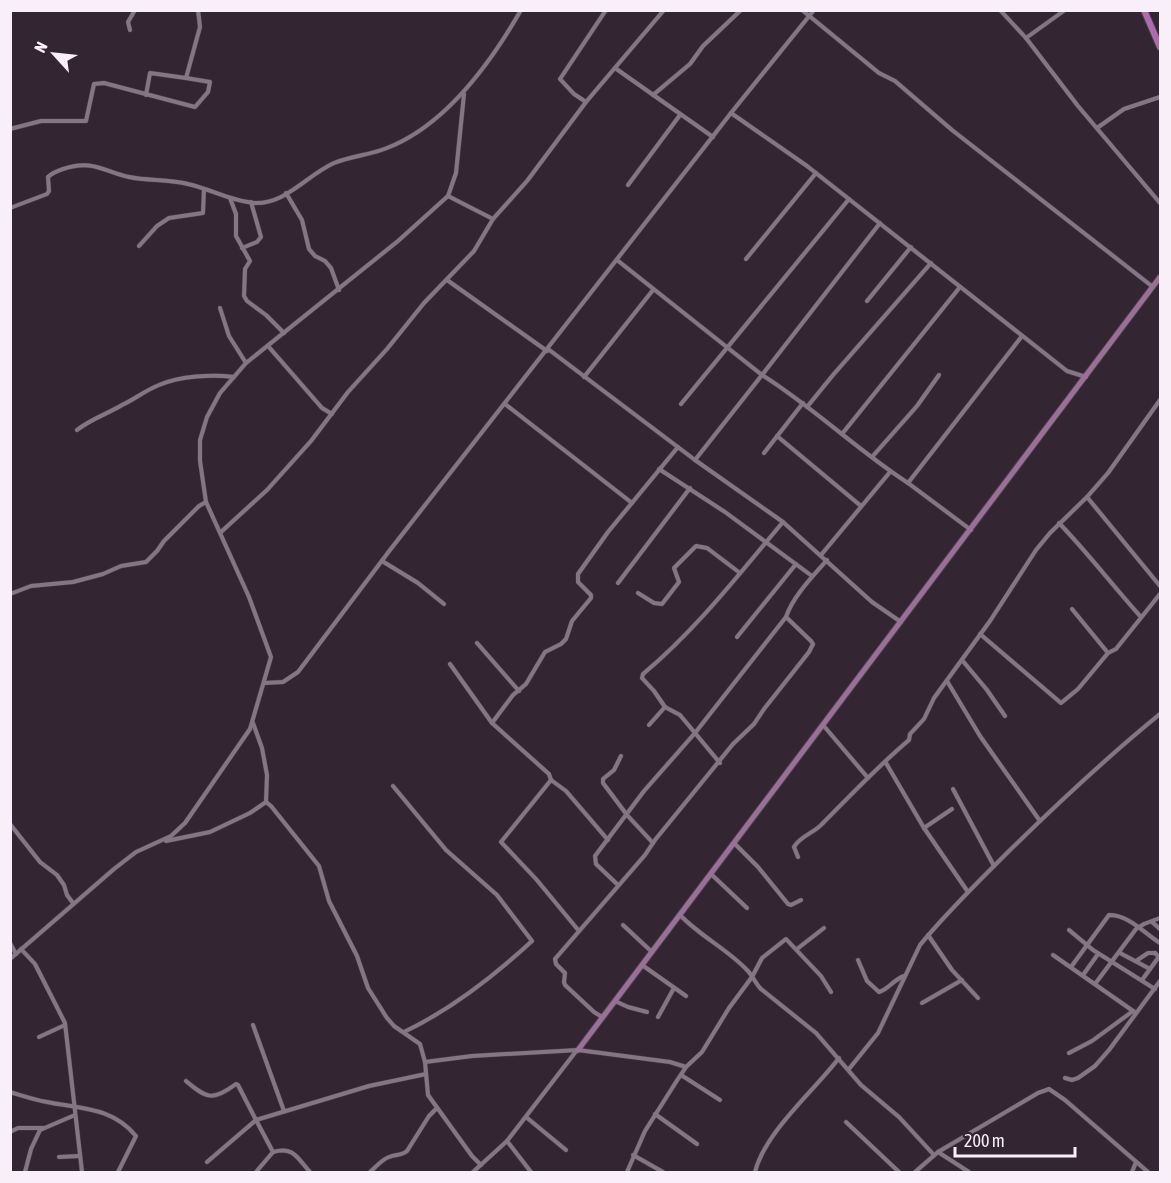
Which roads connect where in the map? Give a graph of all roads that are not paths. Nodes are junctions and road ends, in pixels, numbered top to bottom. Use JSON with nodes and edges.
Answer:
{"nodes":[{"id":1,"x":135,"y":10,"type":"edge"},
{"id":2,"x":198,"y":10,"type":"edge"},
{"id":3,"x":521,"y":10,"type":"edge"},
{"id":4,"x":606,"y":10,"type":"edge"},
{"id":5,"x":664,"y":10,"type":"edge"},
{"id":6,"x":741,"y":10,"type":"edge"},
{"id":7,"x":802,"y":10,"type":"edge"},
{"id":8,"x":814,"y":10,"type":"edge"},
{"id":9,"x":1000,"y":10,"type":"edge"},
{"id":10,"x":1065,"y":10,"type":"edge"},
{"id":11,"x":1144,"y":10,"type":"edge"},
{"id":12,"x":808,"y":17,"type":"junction"},
{"id":13,"x":130,"y":30,"type":"dead end"},
{"id":14,"x":1026,"y":38,"type":"junction"},
{"id":15,"x":1161,"y":46,"type":"edge"},
{"id":16,"x":615,"y":68,"type":"junction"},
{"id":17,"x":186,"y":78,"type":"junction"},
{"id":18,"x":464,"y":94,"type":"junction"},
{"id":19,"x":146,"y":95,"type":"junction"},
{"id":20,"x":653,"y":95,"type":"junction"},
{"id":21,"x":1161,"y":97,"type":"edge"},
{"id":22,"x":586,"y":102,"type":"junction"},
{"id":23,"x":731,"y":113,"type":"junction"},
{"id":24,"x":680,"y":114,"type":"junction"},
{"id":25,"x":1097,"y":128,"type":"junction"},
{"id":26,"x":10,"y":129,"type":"edge"},
{"id":27,"x":713,"y":137,"type":"junction"},
{"id":28,"x":816,"y":173,"type":"junction"},
{"id":29,"x":627,"y":185,"type":"dead end"},
{"id":30,"x":204,"y":189,"type":"junction"},
{"id":31,"x":286,"y":194,"type":"junction"},
{"id":32,"x":448,"y":196,"type":"junction"},
{"id":33,"x":230,"y":197,"type":"junction"},
{"id":34,"x":849,"y":199,"type":"junction"},
{"id":35,"x":251,"y":202,"type":"junction"},
{"id":36,"x":1161,"y":203,"type":"edge"},
{"id":37,"x":10,"y":208,"type":"edge"},
{"id":38,"x":493,"y":219,"type":"junction"},
{"id":39,"x":880,"y":223,"type":"junction"},
{"id":40,"x":140,"y":246,"type":"dead end"},
{"id":41,"x":242,"y":248,"type":"junction"},
{"id":42,"x":911,"y":248,"type":"junction"},
{"id":43,"x":746,"y":259,"type":"dead end"},
{"id":44,"x":617,"y":260,"type":"junction"},
{"id":45,"x":931,"y":263,"type":"junction"},
{"id":46,"x":1161,"y":277,"type":"edge"},
{"id":47,"x":447,"y":280,"type":"junction"},
{"id":48,"x":960,"y":286,"type":"junction"},
{"id":49,"x":1153,"y":287,"type":"junction"},
{"id":50,"x":339,"y":290,"type":"junction"},
{"id":51,"x":653,"y":290,"type":"junction"},
{"id":52,"x":867,"y":301,"type":"dead end"},
{"id":53,"x":220,"y":308,"type":"dead end"},
{"id":54,"x":284,"y":333,"type":"junction"},
{"id":55,"x":1022,"y":336,"type":"junction"},
{"id":56,"x":268,"y":346,"type":"junction"},
{"id":57,"x":727,"y":346,"type":"junction"},
{"id":58,"x":547,"y":350,"type":"junction"},
{"id":59,"x":246,"y":363,"type":"junction"},
{"id":60,"x":762,"y":375,"type":"junction"},
{"id":61,"x":939,"y":375,"type":"dead end"},
{"id":62,"x":234,"y":377,"type":"junction"},
{"id":63,"x":584,"y":377,"type":"junction"},
{"id":64,"x":1086,"y":377,"type":"junction"},
{"id":65,"x":1161,"y":400,"type":"edge"},
{"id":66,"x":505,"y":404,"type":"junction"},
{"id":67,"x":681,"y":404,"type":"dead end"},
{"id":68,"x":805,"y":405,"type":"junction"},
{"id":69,"x":332,"y":414,"type":"junction"},
{"id":70,"x":77,"y":430,"type":"dead end"},
{"id":71,"x":842,"y":434,"type":"junction"},
{"id":72,"x":777,"y":436,"type":"junction"},
{"id":73,"x":678,"y":447,"type":"junction"},
{"id":74,"x":764,"y":453,"type":"dead end"},
{"id":75,"x":872,"y":458,"type":"junction"},
{"id":76,"x":695,"y":460,"type":"junction"},
{"id":77,"x":659,"y":469,"type":"junction"},
{"id":78,"x":890,"y":472,"type":"junction"},
{"id":79,"x":908,"y":483,"type":"junction"},
{"id":80,"x":690,"y":488,"type":"junction"},
{"id":81,"x":1087,"y":497,"type":"junction"},
{"id":82,"x":206,"y":502,"type":"junction"},
{"id":83,"x":632,"y":503,"type":"junction"},
{"id":84,"x":861,"y":506,"type":"junction"},
{"id":85,"x":783,"y":522,"type":"junction"},
{"id":86,"x":1059,"y":523,"type":"junction"},
{"id":87,"x":971,"y":530,"type":"junction"},
{"id":88,"x":221,"y":532,"type":"junction"},
{"id":89,"x":766,"y":542,"type":"junction"},
{"id":90,"x":821,"y":555,"type":"junction"},
{"id":91,"x":827,"y":560,"type":"junction"},
{"id":92,"x":381,"y":561,"type":"junction"},
{"id":93,"x":796,"y":564,"type":"junction"},
{"id":94,"x":740,"y":573,"type":"junction"},
{"id":95,"x":813,"y":576,"type":"junction"},
{"id":96,"x":618,"y":583,"type":"dead end"},
{"id":97,"x":1161,"y":586,"type":"edge"},
{"id":98,"x":638,"y":593,"type":"dead end"},
{"id":99,"x":10,"y":594,"type":"edge"},
{"id":100,"x":1161,"y":594,"type":"edge"},
{"id":101,"x":444,"y":604,"type":"dead end"},
{"id":102,"x":1072,"y":609,"type":"dead end"},
{"id":103,"x":786,"y":617,"type":"junction"},
{"id":104,"x":1141,"y":617,"type":"junction"},
{"id":105,"x":902,"y":622,"type":"junction"},
{"id":106,"x":981,"y":634,"type":"junction"},
{"id":107,"x":737,"y":637,"type":"dead end"},
{"id":108,"x":477,"y":643,"type":"dead end"},
{"id":109,"x":1108,"y":653,"type":"junction"},
{"id":110,"x":962,"y":660,"type":"junction"},
{"id":111,"x":450,"y":664,"type":"dead end"},
{"id":112,"x":947,"y":681,"type":"junction"},
{"id":113,"x":264,"y":683,"type":"junction"},
{"id":114,"x":519,"y":691,"type":"junction"},
{"id":115,"x":665,"y":707,"type":"junction"},
{"id":116,"x":1161,"y":714,"type":"edge"},
{"id":117,"x":1005,"y":716,"type":"dead end"},
{"id":118,"x":252,"y":722,"type":"junction"},
{"id":119,"x":492,"y":723,"type":"junction"},
{"id":120,"x":649,"y":725,"type":"dead end"},
{"id":121,"x":823,"y":725,"type":"junction"},
{"id":122,"x":695,"y":733,"type":"junction"},
{"id":123,"x":621,"y":756,"type":"dead end"},
{"id":124,"x":886,"y":762,"type":"junction"},
{"id":125,"x":720,"y":763,"type":"junction"},
{"id":126,"x":868,"y":778,"type":"junction"},
{"id":127,"x":551,"y":780,"type":"junction"},
{"id":128,"x":393,"y":786,"type":"dead end"},
{"id":129,"x":953,"y":789,"type":"dead end"},
{"id":130,"x":266,"y":801,"type":"junction"},
{"id":131,"x":952,"y":809,"type":"dead end"},
{"id":132,"x":627,"y":814,"type":"junction"},
{"id":133,"x":1040,"y":821,"type":"junction"},
{"id":134,"x":10,"y":824,"type":"edge"},
{"id":135,"x":924,"y":828,"type":"junction"},
{"id":136,"x":608,"y":840,"type":"junction"},
{"id":137,"x":653,"y":843,"type":"junction"},
{"id":138,"x":735,"y":844,"type":"junction"},
{"id":139,"x":152,"y":845,"type":"junction"},
{"id":140,"x":798,"y":857,"type":"dead end"},
{"id":141,"x":994,"y":866,"type":"junction"},
{"id":142,"x":711,"y":874,"type":"junction"},
{"id":143,"x":618,"y":885,"type":"junction"},
{"id":144,"x":968,"y":892,"type":"junction"},
{"id":145,"x":801,"y":900,"type":"dead end"},
{"id":146,"x":73,"y":903,"type":"junction"},
{"id":147,"x":747,"y":908,"type":"dead end"},
{"id":148,"x":680,"y":915,"type":"junction"},
{"id":149,"x":1161,"y":918,"type":"edge"},
{"id":150,"x":1151,"y":922,"type":"junction"},
{"id":151,"x":623,"y":925,"type":"dead end"},
{"id":152,"x":824,"y":928,"type":"dead end"},
{"id":153,"x":1138,"y":928,"type":"junction"},
{"id":154,"x":1161,"y":928,"type":"edge"},
{"id":155,"x":1070,"y":930,"type":"dead end"},
{"id":156,"x":579,"y":931,"type":"junction"},
{"id":157,"x":928,"y":935,"type":"junction"},
{"id":158,"x":10,"y":943,"type":"edge"},
{"id":159,"x":1161,"y":943,"type":"edge"},
{"id":160,"x":1087,"y":946,"type":"junction"},
{"id":161,"x":21,"y":948,"type":"junction"},
{"id":162,"x":797,"y":950,"type":"junction"},
{"id":163,"x":652,"y":952,"type":"junction"},
{"id":164,"x":1120,"y":953,"type":"junction"},
{"id":165,"x":1155,"y":953,"type":"junction"},
{"id":166,"x":16,"y":954,"type":"junction"},
{"id":167,"x":1098,"y":954,"type":"junction"},
{"id":168,"x":1053,"y":955,"type":"dead end"},
{"id":169,"x":10,"y":959,"type":"edge"},
{"id":170,"x":858,"y":960,"type":"dead end"},
{"id":171,"x":1136,"y":961,"type":"junction"},
{"id":172,"x":1113,"y":962,"type":"junction"},
{"id":173,"x":642,"y":966,"type":"junction"},
{"id":174,"x":1071,"y":967,"type":"junction"},
{"id":175,"x":1150,"y":969,"type":"junction"},
{"id":176,"x":1083,"y":975,"type":"junction"},
{"id":177,"x":905,"y":976,"type":"junction"},
{"id":178,"x":752,"y":977,"type":"junction"},
{"id":179,"x":962,"y":980,"type":"junction"},
{"id":180,"x":1142,"y":980,"type":"junction"},
{"id":181,"x":1161,"y":981,"type":"edge"},
{"id":182,"x":1095,"y":984,"type":"junction"},
{"id":183,"x":674,"y":988,"type":"junction"},
{"id":184,"x":1155,"y":989,"type":"junction"},
{"id":185,"x":831,"y":992,"type":"dead end"},
{"id":186,"x":686,"y":996,"type":"dead end"},
{"id":187,"x":978,"y":998,"type":"dead end"},
{"id":188,"x":615,"y":1000,"type":"junction"},
{"id":189,"x":922,"y":1003,"type":"dead end"},
{"id":190,"x":647,"y":1012,"type":"dead end"},
{"id":191,"x":1134,"y":1012,"type":"junction"},
{"id":192,"x":602,"y":1017,"type":"junction"},
{"id":193,"x":657,"y":1017,"type":"dead end"},
{"id":194,"x":65,"y":1025,"type":"junction"},
{"id":195,"x":253,"y":1025,"type":"dead end"},
{"id":196,"x":404,"y":1032,"type":"junction"},
{"id":197,"x":39,"y":1037,"type":"dead end"},
{"id":198,"x":578,"y":1050,"type":"junction"},
{"id":199,"x":1069,"y":1053,"type":"dead end"},
{"id":200,"x":840,"y":1058,"type":"junction"},
{"id":201,"x":425,"y":1062,"type":"junction"},
{"id":202,"x":686,"y":1067,"type":"junction"},
{"id":203,"x":849,"y":1069,"type":"junction"},
{"id":204,"x":426,"y":1074,"type":"junction"},
{"id":205,"x":681,"y":1075,"type":"junction"},
{"id":206,"x":1065,"y":1078,"type":"dead end"},
{"id":207,"x":186,"y":1081,"type":"dead end"},
{"id":208,"x":10,"y":1092,"type":"edge"},
{"id":209,"x":720,"y":1100,"type":"dead end"},
{"id":210,"x":74,"y":1105,"type":"junction"},
{"id":211,"x":437,"y":1108,"type":"junction"},
{"id":212,"x":284,"y":1111,"type":"junction"},
{"id":213,"x":655,"y":1114,"type":"junction"},
{"id":214,"x":75,"y":1115,"type":"junction"},
{"id":215,"x":526,"y":1117,"type":"junction"},
{"id":216,"x":256,"y":1120,"type":"junction"},
{"id":217,"x":846,"y":1122,"type":"dead end"},
{"id":218,"x":44,"y":1128,"type":"junction"},
{"id":219,"x":10,"y":1132,"type":"edge"},
{"id":220,"x":507,"y":1141,"type":"junction"},
{"id":221,"x":697,"y":1144,"type":"dead end"},
{"id":222,"x":566,"y":1150,"type":"dead end"},
{"id":223,"x":273,"y":1152,"type":"junction"},
{"id":224,"x":936,"y":1154,"type":"junction"},
{"id":225,"x":633,"y":1155,"type":"junction"},
{"id":226,"x":79,"y":1156,"type":"junction"},
{"id":227,"x":59,"y":1157,"type":"dead end"},
{"id":228,"x":207,"y":1162,"type":"dead end"},
{"id":229,"x":1136,"y":1162,"type":"junction"},
{"id":230,"x":481,"y":1165,"type":"junction"},
{"id":231,"x":1141,"y":1167,"type":"junction"},
{"id":232,"x":1133,"y":1171,"type":"edge"},
{"id":233,"x":26,"y":1173,"type":"edge"},
{"id":234,"x":82,"y":1173,"type":"edge"},
{"id":235,"x":118,"y":1173,"type":"edge"},
{"id":236,"x":256,"y":1173,"type":"edge"},
{"id":237,"x":310,"y":1173,"type":"edge"},
{"id":238,"x":370,"y":1173,"type":"edge"},
{"id":239,"x":473,"y":1173,"type":"edge"},
{"id":240,"x":531,"y":1173,"type":"edge"},
{"id":241,"x":627,"y":1173,"type":"edge"},
{"id":242,"x":663,"y":1173,"type":"edge"},
{"id":243,"x":755,"y":1173,"type":"edge"},
{"id":244,"x":899,"y":1173,"type":"edge"},
{"id":245,"x":915,"y":1173,"type":"edge"},
{"id":246,"x":969,"y":1173,"type":"edge"},
{"id":247,"x":1148,"y":1173,"type":"edge"}],
"edges":[{"from":1,"to":13,"type":"street"},
{"from":2,"to":17,"type":"street"},
{"from":3,"to":18,"type":"street"},
{"from":4,"to":22,"type":"street"},
{"from":5,"to":16,"type":"street"},
{"from":6,"to":20,"type":"street"},
{"from":7,"to":12,"type":"street"},
{"from":8,"to":12,"type":"street"},
{"from":9,"to":14,"type":"street"},
{"from":10,"to":14,"type":"street"},
{"from":11,"to":15,"type":"main road"},
{"from":12,"to":23,"type":"street"},
{"from":12,"to":49,"type":"street"},
{"from":14,"to":25,"type":"street"},
{"from":16,"to":20,"type":"street"},
{"from":16,"to":22,"type":"street"},
{"from":17,"to":19,"type":"street"},
{"from":17,"to":19,"type":"street"},
{"from":18,"to":31,"type":"street"},
{"from":18,"to":32,"type":"street"},
{"from":19,"to":26,"type":"street"},
{"from":20,"to":24,"type":"street"},
{"from":21,"to":25,"type":"street"},
{"from":22,"to":38,"type":"street"},
{"from":23,"to":27,"type":"street"},
{"from":23,"to":28,"type":"street"},
{"from":24,"to":27,"type":"street"},
{"from":24,"to":29,"type":"street"},
{"from":25,"to":36,"type":"street"},
{"from":27,"to":44,"type":"street"},
{"from":28,"to":34,"type":"street"},
{"from":28,"to":43,"type":"street"},
{"from":30,"to":33,"type":"street"},
{"from":30,"to":37,"type":"street"},
{"from":30,"to":40,"type":"street"},
{"from":31,"to":35,"type":"street"},
{"from":31,"to":50,"type":"street"},
{"from":32,"to":38,"type":"street"},
{"from":32,"to":50,"type":"street"},
{"from":33,"to":35,"type":"street"},
{"from":33,"to":41,"type":"street"},
{"from":34,"to":39,"type":"street"},
{"from":34,"to":57,"type":"street"},
{"from":35,"to":41,"type":"street"},
{"from":38,"to":47,"type":"street"},
{"from":39,"to":42,"type":"street"},
{"from":39,"to":60,"type":"street"},
{"from":41,"to":54,"type":"street"},
{"from":42,"to":45,"type":"street"},
{"from":42,"to":52,"type":"street"},
{"from":44,"to":51,"type":"street"},
{"from":44,"to":58,"type":"street"},
{"from":45,"to":48,"type":"street"},
{"from":45,"to":68,"type":"street"},
{"from":46,"to":49,"type":"street"},
{"from":47,"to":58,"type":"street"},
{"from":47,"to":69,"type":"street"},
{"from":48,"to":55,"type":"street"},
{"from":48,"to":71,"type":"street"},
{"from":49,"to":64,"type":"street"},
{"from":50,"to":54,"type":"street"},
{"from":51,"to":57,"type":"street"},
{"from":51,"to":63,"type":"street"},
{"from":53,"to":59,"type":"street"},
{"from":54,"to":56,"type":"street"},
{"from":55,"to":64,"type":"street"},
{"from":55,"to":79,"type":"street"},
{"from":56,"to":59,"type":"street"},
{"from":56,"to":69,"type":"street"},
{"from":57,"to":60,"type":"street"},
{"from":57,"to":67,"type":"street"},
{"from":58,"to":63,"type":"street"},
{"from":58,"to":66,"type":"street"},
{"from":59,"to":62,"type":"street"},
{"from":60,"to":68,"type":"street"},
{"from":60,"to":76,"type":"street"},
{"from":61,"to":75,"type":"street"},
{"from":62,"to":70,"type":"street"},
{"from":62,"to":82,"type":"street"},
{"from":63,"to":73,"type":"street"},
{"from":64,"to":87,"type":"street"},
{"from":65,"to":81,"type":"street"},
{"from":66,"to":83,"type":"street"},
{"from":66,"to":92,"type":"street"},
{"from":68,"to":71,"type":"street"},
{"from":68,"to":72,"type":"street"},
{"from":69,"to":88,"type":"street"},
{"from":71,"to":75,"type":"street"},
{"from":72,"to":74,"type":"street"},
{"from":72,"to":84,"type":"street"},
{"from":73,"to":76,"type":"street"},
{"from":73,"to":77,"type":"street"},
{"from":75,"to":78,"type":"street"},
{"from":76,"to":85,"type":"street"},
{"from":77,"to":80,"type":"street"},
{"from":77,"to":83,"type":"street"},
{"from":78,"to":79,"type":"street"},
{"from":78,"to":84,"type":"street"},
{"from":79,"to":87,"type":"street"},
{"from":80,"to":89,"type":"street"},
{"from":80,"to":96,"type":"street"},
{"from":81,"to":86,"type":"street"},
{"from":81,"to":97,"type":"street"},
{"from":82,"to":88,"type":"street"},
{"from":82,"to":99,"type":"street"},
{"from":83,"to":114,"type":"street"},
{"from":84,"to":90,"type":"street"},
{"from":85,"to":89,"type":"street"},
{"from":85,"to":90,"type":"street"},
{"from":86,"to":104,"type":"street"},
{"from":86,"to":106,"type":"street"},
{"from":87,"to":105,"type":"street"},
{"from":88,"to":113,"type":"street"},
{"from":89,"to":93,"type":"street"},
{"from":89,"to":94,"type":"street"},
{"from":90,"to":91,"type":"street"},
{"from":91,"to":95,"type":"street"},
{"from":91,"to":105,"type":"street"},
{"from":92,"to":101,"type":"street"},
{"from":92,"to":113,"type":"street"},
{"from":93,"to":95,"type":"street"},
{"from":93,"to":107,"type":"street"},
{"from":94,"to":98,"type":"street"},
{"from":94,"to":115,"type":"street"},
{"from":95,"to":103,"type":"street"},
{"from":100,"to":104,"type":"street"},
{"from":102,"to":109,"type":"street"},
{"from":103,"to":122,"type":"street"},
{"from":103,"to":125,"type":"street"},
{"from":104,"to":109,"type":"street"},
{"from":105,"to":121,"type":"street"},
{"from":106,"to":109,"type":"street"},
{"from":106,"to":110,"type":"street"},
{"from":108,"to":114,"type":"street"},
{"from":110,"to":112,"type":"street"},
{"from":110,"to":117,"type":"street"},
{"from":111,"to":119,"type":"street"},
{"from":112,"to":124,"type":"street"},
{"from":112,"to":133,"type":"street"},
{"from":113,"to":118,"type":"street"},
{"from":114,"to":119,"type":"street"},
{"from":115,"to":120,"type":"street"},
{"from":115,"to":122,"type":"street"},
{"from":116,"to":133,"type":"street"},
{"from":118,"to":130,"type":"street"},
{"from":118,"to":139,"type":"street"},
{"from":119,"to":127,"type":"street"},
{"from":121,"to":126,"type":"street"},
{"from":121,"to":138,"type":"street"},
{"from":122,"to":125,"type":"street"},
{"from":122,"to":132,"type":"street"},
{"from":123,"to":132,"type":"street"},
{"from":124,"to":126,"type":"street"},
{"from":124,"to":135,"type":"street"},
{"from":125,"to":137,"type":"street"},
{"from":126,"to":140,"type":"street"},
{"from":127,"to":136,"type":"street"},
{"from":127,"to":156,"type":"street"},
{"from":128,"to":196,"type":"street"},
{"from":129,"to":141,"type":"street"},
{"from":130,"to":139,"type":"street"},
{"from":130,"to":196,"type":"street"},
{"from":131,"to":135,"type":"street"},
{"from":132,"to":136,"type":"street"},
{"from":132,"to":137,"type":"street"},
{"from":133,"to":141,"type":"street"},
{"from":134,"to":146,"type":"street"},
{"from":135,"to":144,"type":"street"},
{"from":136,"to":143,"type":"street"},
{"from":137,"to":143,"type":"street"},
{"from":138,"to":142,"type":"street"},
{"from":138,"to":145,"type":"street"},
{"from":139,"to":146,"type":"street"},
{"from":141,"to":144,"type":"street"},
{"from":142,"to":147,"type":"street"},
{"from":142,"to":148,"type":"street"},
{"from":143,"to":156,"type":"street"},
{"from":144,"to":157,"type":"street"},
{"from":146,"to":161,"type":"street"},
{"from":148,"to":163,"type":"street"},
{"from":148,"to":178,"type":"street"},
{"from":149,"to":150,"type":"street"},
{"from":150,"to":153,"type":"street"},
{"from":150,"to":154,"type":"street"},
{"from":151,"to":163,"type":"street"},
{"from":152,"to":162,"type":"street"},
{"from":153,"to":159,"type":"street"},
{"from":153,"to":160,"type":"street"},
{"from":153,"to":164,"type":"street"},
{"from":155,"to":160,"type":"street"},
{"from":156,"to":192,"type":"street"},
{"from":157,"to":177,"type":"street"},
{"from":157,"to":179,"type":"street"},
{"from":158,"to":166,"type":"street"},
{"from":159,"to":165,"type":"street"},
{"from":160,"to":167,"type":"street"},
{"from":160,"to":174,"type":"street"},
{"from":161,"to":166,"type":"street"},
{"from":161,"to":194,"type":"street"},
{"from":162,"to":178,"type":"street"},
{"from":162,"to":185,"type":"street"},
{"from":163,"to":173,"type":"street"},
{"from":164,"to":171,"type":"street"},
{"from":164,"to":172,"type":"street"},
{"from":165,"to":171,"type":"street"},
{"from":165,"to":175,"type":"street"},
{"from":166,"to":169,"type":"street"},
{"from":167,"to":172,"type":"street"},
{"from":167,"to":176,"type":"street"},
{"from":168,"to":174,"type":"street"},
{"from":170,"to":177,"type":"street"},
{"from":171,"to":175,"type":"street"},
{"from":172,"to":180,"type":"street"},
{"from":172,"to":182,"type":"street"},
{"from":173,"to":183,"type":"street"},
{"from":173,"to":188,"type":"street"},
{"from":174,"to":176,"type":"street"},
{"from":175,"to":180,"type":"street"},
{"from":176,"to":182,"type":"street"},
{"from":177,"to":203,"type":"street"},
{"from":178,"to":200,"type":"street"},
{"from":178,"to":202,"type":"street"},
{"from":179,"to":187,"type":"street"},
{"from":179,"to":189,"type":"street"},
{"from":180,"to":184,"type":"street"},
{"from":181,"to":184,"type":"street"},
{"from":182,"to":191,"type":"street"},
{"from":183,"to":186,"type":"street"},
{"from":183,"to":193,"type":"street"},
{"from":184,"to":191,"type":"street"},
{"from":188,"to":190,"type":"street"},
{"from":188,"to":192,"type":"street"},
{"from":191,"to":199,"type":"street"},
{"from":191,"to":206,"type":"street"},
{"from":192,"to":198,"type":"street"},
{"from":194,"to":197,"type":"street"},
{"from":194,"to":210,"type":"street"},
{"from":195,"to":212,"type":"street"},
{"from":196,"to":201,"type":"street"},
{"from":198,"to":201,"type":"street"},
{"from":198,"to":202,"type":"street"},
{"from":198,"to":215,"type":"street"},
{"from":200,"to":203,"type":"street"},
{"from":200,"to":243,"type":"street"},
{"from":201,"to":204,"type":"street"},
{"from":202,"to":205,"type":"street"},
{"from":203,"to":224,"type":"street"},
{"from":204,"to":211,"type":"street"},
{"from":204,"to":212,"type":"street"},
{"from":205,"to":209,"type":"street"},
{"from":205,"to":213,"type":"street"},
{"from":207,"to":216,"type":"street"},
{"from":208,"to":210,"type":"street"},
{"from":210,"to":214,"type":"street"},
{"from":210,"to":235,"type":"street"},
{"from":211,"to":230,"type":"street"},
{"from":211,"to":238,"type":"street"},
{"from":212,"to":216,"type":"street"},
{"from":213,"to":221,"type":"street"},
{"from":213,"to":225,"type":"street"},
{"from":214,"to":218,"type":"street"},
{"from":214,"to":226,"type":"street"},
{"from":215,"to":220,"type":"street"},
{"from":215,"to":222,"type":"street"},
{"from":216,"to":223,"type":"street"},
{"from":216,"to":228,"type":"street"},
{"from":217,"to":244,"type":"street"},
{"from":218,"to":219,"type":"street"},
{"from":218,"to":233,"type":"street"},
{"from":220,"to":230,"type":"street"},
{"from":220,"to":240,"type":"street"},
{"from":223,"to":236,"type":"street"},
{"from":223,"to":237,"type":"street"},
{"from":224,"to":229,"type":"street"},
{"from":224,"to":245,"type":"street"},
{"from":224,"to":246,"type":"street"},
{"from":225,"to":241,"type":"street"},
{"from":225,"to":242,"type":"street"},
{"from":226,"to":227,"type":"street"},
{"from":226,"to":234,"type":"street"},
{"from":229,"to":231,"type":"street"},
{"from":229,"to":232,"type":"street"},
{"from":230,"to":239,"type":"street"},
{"from":231,"to":232,"type":"street"},
{"from":231,"to":247,"type":"street"}]}
